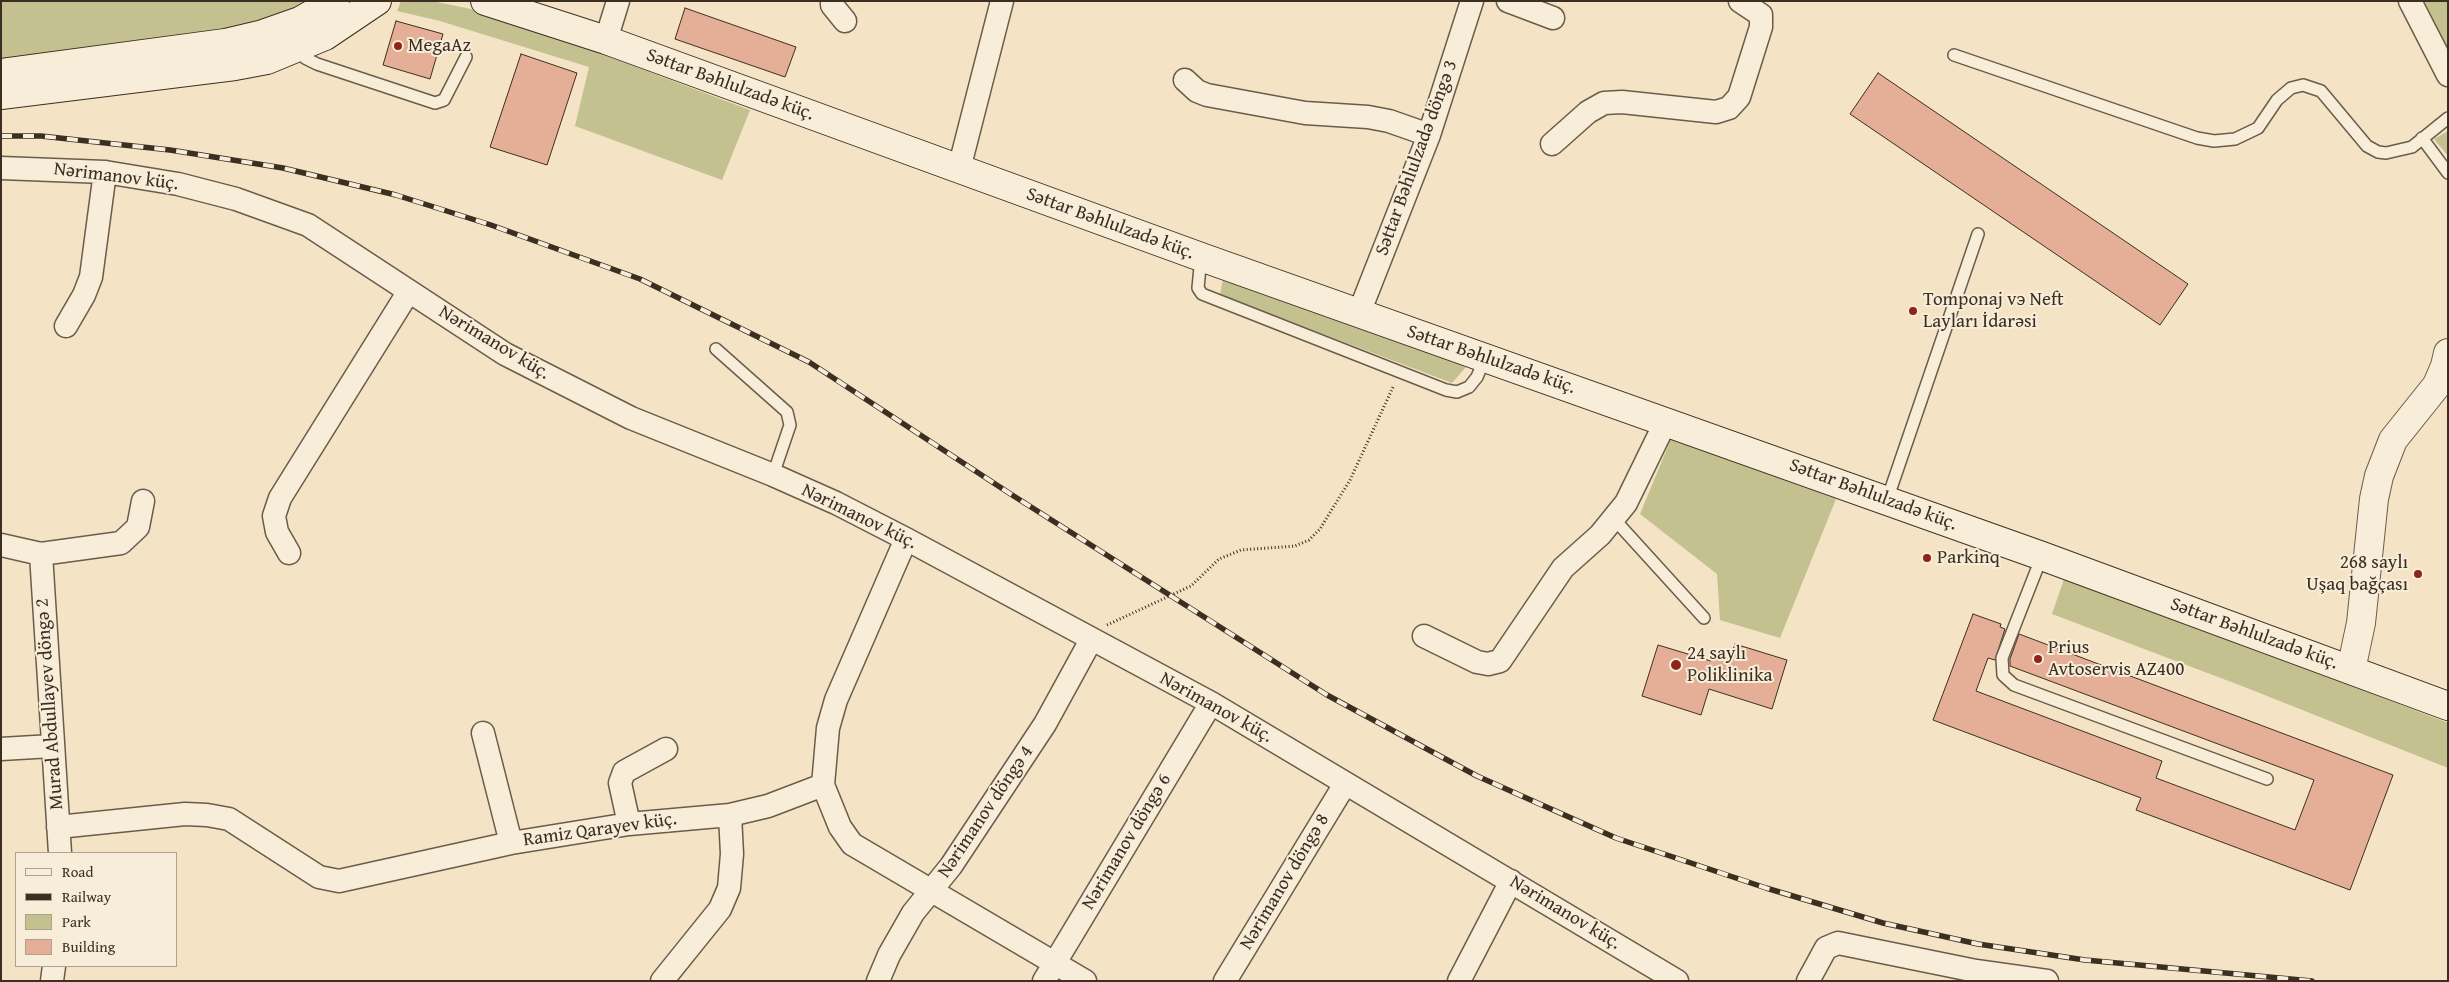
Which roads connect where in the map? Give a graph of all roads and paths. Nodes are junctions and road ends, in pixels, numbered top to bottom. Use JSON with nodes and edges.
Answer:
{"nodes":[{"id":1,"x":335,"y":1,"type":"edge"},
{"id":2,"x":377,"y":1,"type":"edge"},
{"id":3,"x":485,"y":1,"type":"edge"},
{"id":4,"x":618,"y":1,"type":"edge"},
{"id":5,"x":832,"y":1,"type":"edge"},
{"id":6,"x":1002,"y":1,"type":"edge"},
{"id":7,"x":1472,"y":1,"type":"edge"},
{"id":8,"x":1508,"y":1,"type":"edge"},
{"id":9,"x":1740,"y":1,"type":"edge"},
{"id":10,"x":2410,"y":1,"type":"edge"},
{"id":11,"x":1553,"y":18,"type":"dead end"},
{"id":12,"x":845,"y":21,"type":"dead end"},
{"id":13,"x":606,"y":40,"type":"junction"},
{"id":14,"x":299,"y":48,"type":"junction"},
{"id":15,"x":1954,"y":55,"type":"dead end"},
{"id":16,"x":466,"y":57,"type":"dead end"},
{"id":17,"x":1,"y":73,"type":"edge"},
{"id":18,"x":2448,"y":75,"type":"edge"},
{"id":19,"x":1185,"y":80,"type":"dead end"},
{"id":20,"x":1,"y":95,"type":"edge"},
{"id":21,"x":2448,"y":118,"type":"edge"},
{"id":22,"x":1429,"y":135,"type":"junction"},
{"id":23,"x":2422,"y":138,"type":"junction"},
{"id":24,"x":1552,"y":144,"type":"dead end"},
{"id":25,"x":1,"y":168,"type":"edge"},
{"id":26,"x":959,"y":170,"type":"junction"},
{"id":27,"x":105,"y":172,"type":"junction"},
{"id":28,"x":2448,"y":173,"type":"edge"},
{"id":29,"x":1978,"y":234,"type":"dead end"},
{"id":30,"x":1201,"y":257,"type":"junction"},
{"id":31,"x":409,"y":291,"type":"junction"},
{"id":32,"x":1359,"y":314,"type":"junction"},
{"id":33,"x":66,"y":326,"type":"dead end"},
{"id":34,"x":716,"y":349,"type":"dead end"},
{"id":35,"x":1485,"y":358,"type":"junction"},
{"id":36,"x":2447,"y":362,"type":"edge"},
{"id":37,"x":1399,"y":372,"type":"junction"},
{"id":38,"x":1666,"y":421,"type":"junction"},
{"id":39,"x":773,"y":475,"type":"junction"},
{"id":40,"x":1887,"y":500,"type":"junction"},
{"id":41,"x":143,"y":501,"type":"dead end"},
{"id":42,"x":1614,"y":519,"type":"junction"},
{"id":43,"x":906,"y":539,"type":"junction"},
{"id":44,"x":1,"y":545,"type":"edge"},
{"id":45,"x":289,"y":553,"type":"dead end"},
{"id":46,"x":41,"y":554,"type":"junction"},
{"id":47,"x":2042,"y":556,"type":"junction"},
{"id":48,"x":1704,"y":618,"type":"dead end"},
{"id":49,"x":1424,"y":636,"type":"dead end"},
{"id":50,"x":1091,"y":640,"type":"junction"},
{"id":51,"x":2351,"y":670,"type":"junction"},
{"id":52,"x":1211,"y":703,"type":"junction"},
{"id":53,"x":2448,"y":706,"type":"edge"},
{"id":54,"x":483,"y":733,"type":"dead end"},
{"id":55,"x":52,"y":746,"type":"junction"},
{"id":56,"x":1,"y":749,"type":"edge"},
{"id":57,"x":666,"y":749,"type":"dead end"},
{"id":58,"x":2267,"y":779,"type":"dead end"},
{"id":59,"x":1346,"y":784,"type":"junction"},
{"id":60,"x":823,"y":785,"type":"junction"},
{"id":61,"x":730,"y":814,"type":"junction"},
{"id":62,"x":629,"y":824,"type":"junction"},
{"id":63,"x":58,"y":827,"type":"junction"},
{"id":64,"x":510,"y":843,"type":"junction"},
{"id":65,"x":60,"y":852,"type":"edge"},
{"id":66,"x":1511,"y":881,"type":"junction"},
{"id":67,"x":932,"y":889,"type":"junction"},
{"id":68,"x":54,"y":967,"type":"edge"},
{"id":69,"x":1049,"y":972,"type":"edge"},
{"id":70,"x":52,"y":981,"type":"edge"},
{"id":71,"x":662,"y":981,"type":"edge"},
{"id":72,"x":878,"y":981,"type":"edge"},
{"id":73,"x":1085,"y":981,"type":"edge"},
{"id":74,"x":1225,"y":981,"type":"edge"},
{"id":75,"x":1459,"y":981,"type":"edge"},
{"id":76,"x":1677,"y":981,"type":"edge"},
{"id":77,"x":1808,"y":981,"type":"edge"},
{"id":78,"x":2046,"y":981,"type":"edge"}],
"edges":[{"from":1,"to":17,"type":"main road"},
{"from":2,"to":14,"type":"main road"},
{"from":3,"to":13,"type":"main road","name":"Səttar Bəhlulzadə küç."},
{"from":4,"to":13,"type":"street"},
{"from":5,"to":12,"type":"street"},
{"from":6,"to":26,"type":"street"},
{"from":7,"to":22,"type":"street","name":"Səttar Bəhlulzadə döngə 3"},
{"from":8,"to":11,"type":"street"},
{"from":9,"to":24,"type":"street"},
{"from":10,"to":18,"type":"street"},
{"from":13,"to":26,"type":"main road","name":"Səttar Bəhlulzadə küç."},
{"from":14,"to":16,"type":"lane"},
{"from":14,"to":20,"type":"main road"},
{"from":15,"to":23,"type":"lane"},
{"from":19,"to":22,"type":"street"},
{"from":21,"to":23,"type":"lane"},
{"from":22,"to":32,"type":"street","name":"Səttar Bəhlulzadə döngə 3"},
{"from":23,"to":28,"type":"lane"},
{"from":25,"to":27,"type":"street","name":"Nərimanov küç."},
{"from":26,"to":30,"type":"main road","name":"Səttar Bəhlulzadə küç."},
{"from":27,"to":31,"type":"street","name":"Nərimanov küç."},
{"from":27,"to":33,"type":"street"},
{"from":29,"to":40,"type":"lane"},
{"from":30,"to":32,"type":"main road","name":"Səttar Bəhlulzadə küç."},
{"from":30,"to":37,"type":"lane"},
{"from":31,"to":39,"type":"street","name":"Nərimanov küç."},
{"from":31,"to":45,"type":"street"},
{"from":32,"to":35,"type":"main road","name":"Səttar Bəhlulzadə küç."},
{"from":34,"to":39,"type":"lane"},
{"from":35,"to":37,"type":"lane"},
{"from":35,"to":38,"type":"main road","name":"Səttar Bəhlulzadə küç."},
{"from":36,"to":51,"type":"main road"},
{"from":37,"to":50,"type":"path"},
{"from":38,"to":40,"type":"main road","name":"Səttar Bəhlulzadə küç."},
{"from":38,"to":42,"type":"street"},
{"from":39,"to":43,"type":"street","name":"Nərimanov küç."},
{"from":40,"to":47,"type":"main road","name":"Səttar Bəhlulzadə küç."},
{"from":41,"to":46,"type":"street"},
{"from":42,"to":48,"type":"lane"},
{"from":42,"to":49,"type":"street"},
{"from":43,"to":50,"type":"street","name":"Nərimanov küç."},
{"from":43,"to":60,"type":"street"},
{"from":44,"to":46,"type":"street"},
{"from":46,"to":55,"type":"street","name":"Murad Abdullayev döngə 2"},
{"from":47,"to":51,"type":"main road","name":"Səttar Bəhlulzadə küç."},
{"from":47,"to":58,"type":"lane"},
{"from":50,"to":52,"type":"street","name":"Nərimanov küç."},
{"from":50,"to":67,"type":"street","name":"Nərimanov döngə 4"},
{"from":51,"to":53,"type":"main road","name":"Səttar Bəhlulzadə küç."},
{"from":52,"to":59,"type":"street","name":"Nərimanov küç."},
{"from":52,"to":69,"type":"street","name":"Nərimanov döngə 6"},
{"from":54,"to":64,"type":"street"},
{"from":55,"to":56,"type":"street"},
{"from":55,"to":63,"type":"street","name":"Murad Abdullayev döngə 2"},
{"from":57,"to":62,"type":"street"},
{"from":59,"to":66,"type":"street","name":"Nərimanov küç."},
{"from":59,"to":74,"type":"street","name":"Nərimanov döngə 8"},
{"from":60,"to":61,"type":"street","name":"Ramiz Qarayev küç."},
{"from":60,"to":67,"type":"street"},
{"from":61,"to":62,"type":"street","name":"Ramiz Qarayev küç."},
{"from":61,"to":71,"type":"street"},
{"from":62,"to":64,"type":"street","name":"Ramiz Qarayev küç."},
{"from":63,"to":64,"type":"street","name":"Ramiz Qarayev küç."},
{"from":63,"to":65,"type":"street","name":"Murad Abdullayev döngə 2"},
{"from":66,"to":75,"type":"street"},
{"from":66,"to":76,"type":"street","name":"Nərimanov küç."},
{"from":67,"to":69,"type":"street"},
{"from":67,"to":72,"type":"street","name":"Nərimanov döngə 4"},
{"from":68,"to":70,"type":"street"},
{"from":69,"to":73,"type":"street"},
{"from":77,"to":78,"type":"street"}]}
